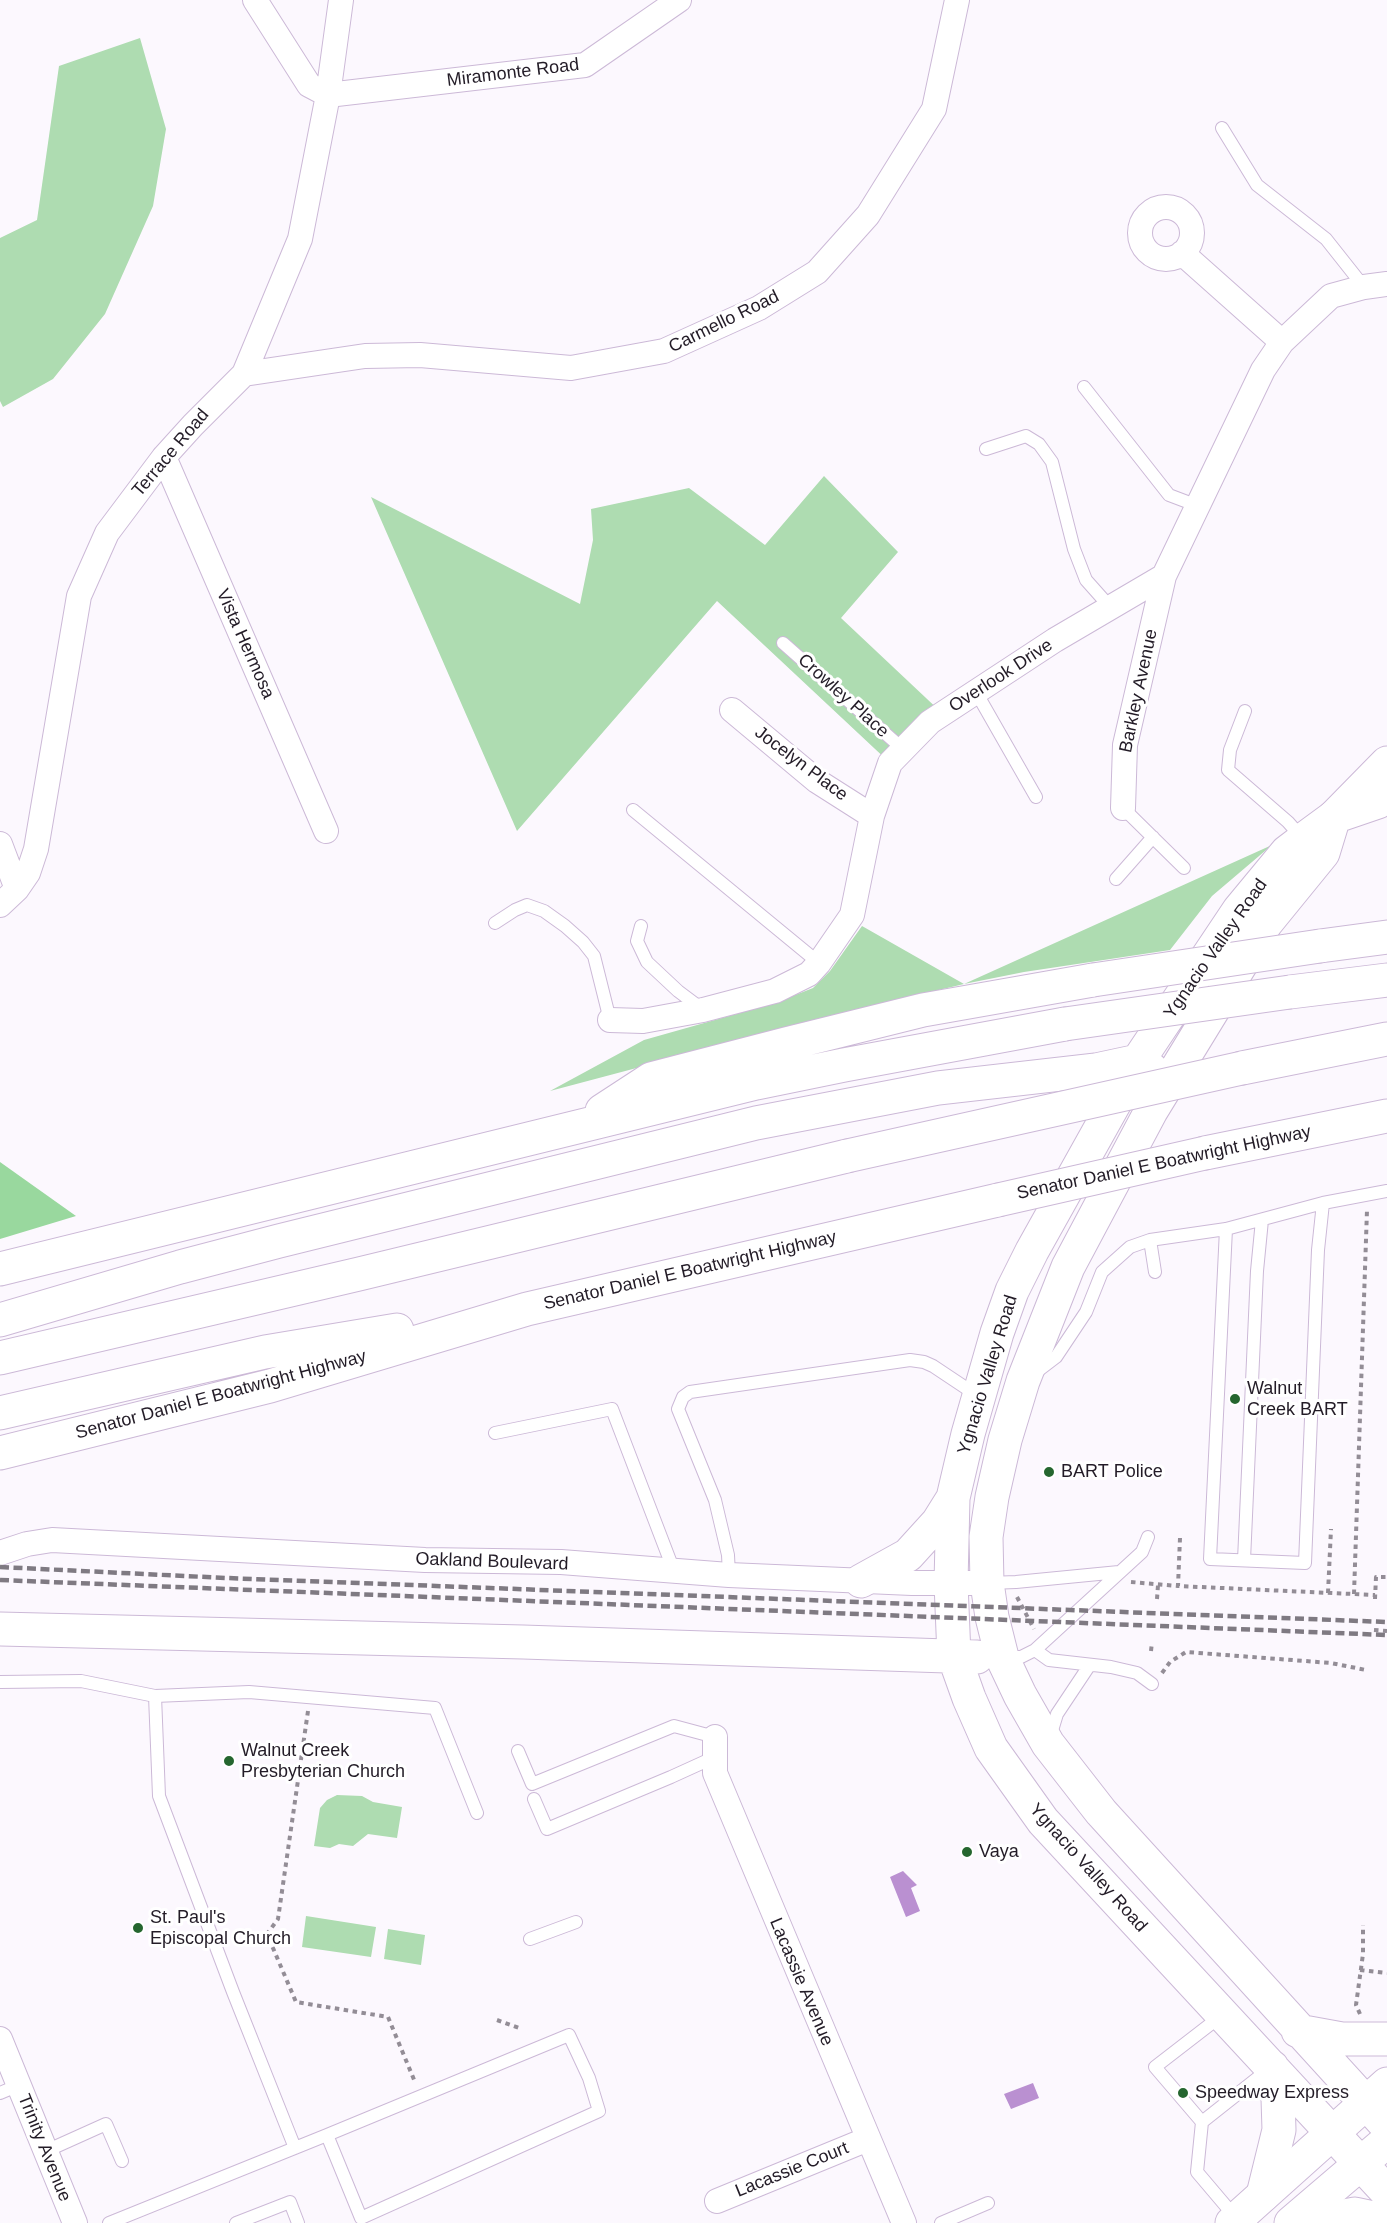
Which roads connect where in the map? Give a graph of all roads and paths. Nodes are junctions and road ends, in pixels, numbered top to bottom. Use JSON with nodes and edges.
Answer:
{"nodes":[{"id":1,"x":255,"y":0,"type":"edge"},
{"id":2,"x":341,"y":0,"type":"edge"},
{"id":3,"x":679,"y":0,"type":"edge"},
{"id":4,"x":957,"y":0,"type":"edge"},
{"id":5,"x":328,"y":95,"type":"junction"},
{"id":6,"x":1222,"y":128,"type":"dead end"},
{"id":7,"x":1182,"y":253,"type":"dead end"},
{"id":8,"x":1375,"y":285,"type":"edge"},
{"id":9,"x":1282,"y":342,"type":"junction"},
{"id":10,"x":244,"y":374,"type":"junction"},
{"id":11,"x":1084,"y":387,"type":"dead end"},
{"id":12,"x":986,"y":449,"type":"dead end"},
{"id":13,"x":164,"y":457,"type":"junction"},
{"id":14,"x":1197,"y":506,"type":"junction"},
{"id":15,"x":1164,"y":576,"type":"junction"},
{"id":16,"x":1110,"y":607,"type":"junction"},
{"id":17,"x":783,"y":643,"type":"dead end"},
{"id":18,"x":976,"y":692,"type":"junction"},
{"id":19,"x":732,"y":710,"type":"dead end"},
{"id":20,"x":1245,"y":711,"type":"dead end"},
{"id":21,"x":904,"y":750,"type":"junction"},
{"id":22,"x":1387,"y":764,"type":"edge"},
{"id":23,"x":1387,"y":796,"type":"edge"},
{"id":24,"x":1036,"y":797,"type":"dead end"},
{"id":25,"x":1123,"y":808,"type":"joint"},
{"id":26,"x":633,"y":810,"type":"dead end"},
{"id":27,"x":872,"y":816,"type":"junction"},
{"id":28,"x":1334,"y":817,"type":"junction"},
{"id":29,"x":326,"y":831,"type":"dead end"},
{"id":30,"x":1153,"y":837,"type":"junction"},
{"id":31,"x":1304,"y":839,"type":"junction"},
{"id":32,"x":0,"y":844,"type":"edge"},
{"id":33,"x":1184,"y":868,"type":"dead end"},
{"id":34,"x":1116,"y":879,"type":"dead end"},
{"id":35,"x":8,"y":897,"type":"edge"},
{"id":36,"x":495,"y":923,"type":"dead end"},
{"id":37,"x":641,"y":926,"type":"dead end"},
{"id":38,"x":1387,"y":937,"type":"edge"},
{"id":39,"x":819,"y":963,"type":"junction"},
{"id":40,"x":1387,"y":980,"type":"edge"},
{"id":41,"x":704,"y":1010,"type":"junction"},
{"id":42,"x":610,"y":1020,"type":"joint"},
{"id":43,"x":1387,"y":1039,"type":"edge"},
{"id":44,"x":1138,"y":1061,"type":"junction"},
{"id":45,"x":1151,"y":1111,"type":"junction"},
{"id":46,"x":1387,"y":1116,"type":"edge"},
{"id":47,"x":581,"y":1125,"type":"junction"},
{"id":48,"x":1387,"y":1191,"type":"edge"},
{"id":49,"x":1367,"y":1194,"type":"junction"},
{"id":50,"x":1323,"y":1203,"type":"junction"},
{"id":51,"x":1262,"y":1220,"type":"junction"},
{"id":52,"x":1226,"y":1229,"type":"junction"},
{"id":53,"x":1150,"y":1240,"type":"junction"},
{"id":54,"x":0,"y":1269,"type":"edge"},
{"id":55,"x":1155,"y":1272,"type":"dead end"},
{"id":56,"x":527,"y":1309,"type":"junction"},
{"id":57,"x":0,"y":1320,"type":"edge"},
{"id":58,"x":0,"y":1358,"type":"edge"},
{"id":59,"x":1023,"y":1381,"type":"junction"},
{"id":60,"x":979,"y":1396,"type":"junction"},
{"id":61,"x":0,"y":1413,"type":"edge"},
{"id":62,"x":495,"y":1432,"type":"dead end"},
{"id":63,"x":0,"y":1453,"type":"edge"},
{"id":64,"x":953,"y":1498,"type":"junction"},
{"id":65,"x":1331,"y":1529,"type":"dead end"},
{"id":66,"x":1148,"y":1537,"type":"dead end"},
{"id":67,"x":1179,"y":1538,"type":"dead end"},
{"id":68,"x":0,"y":1553,"type":"edge"},
{"id":69,"x":1244,"y":1560,"type":"junction"},
{"id":70,"x":674,"y":1572,"type":"junction"},
{"id":71,"x":1119,"y":1572,"type":"junction"},
{"id":72,"x":729,"y":1575,"type":"junction"},
{"id":73,"x":1387,"y":1577,"type":"edge"},
{"id":74,"x":861,"y":1581,"type":"junction"},
{"id":75,"x":1130,"y":1582,"type":"dead end"},
{"id":76,"x":951,"y":1583,"type":"junction"},
{"id":77,"x":987,"y":1583,"type":"junction"},
{"id":78,"x":1158,"y":1584,"type":"junction"},
{"id":79,"x":1178,"y":1586,"type":"junction"},
{"id":80,"x":1328,"y":1593,"type":"junction"},
{"id":81,"x":1354,"y":1594,"type":"junction"},
{"id":82,"x":1017,"y":1597,"type":"dead end"},
{"id":83,"x":1157,"y":1599,"type":"dead end"},
{"id":84,"x":0,"y":1629,"type":"edge"},
{"id":85,"x":1035,"y":1630,"type":"dead end"},
{"id":86,"x":1374,"y":1630,"type":"dead end"},
{"id":87,"x":1387,"y":1631,"type":"edge"},
{"id":88,"x":1152,"y":1642,"type":"dead end"},
{"id":89,"x":1035,"y":1650,"type":"junction"},
{"id":90,"x":1152,"y":1651,"type":"dead end"},
{"id":91,"x":954,"y":1656,"type":"junction"},
{"id":92,"x":1002,"y":1657,"type":"junction"},
{"id":93,"x":1089,"y":1666,"type":"junction"},
{"id":94,"x":1366,"y":1670,"type":"dead end"},
{"id":95,"x":1162,"y":1673,"type":"dead end"},
{"id":96,"x":0,"y":1682,"type":"edge"},
{"id":97,"x":1152,"y":1684,"type":"dead end"},
{"id":98,"x":155,"y":1696,"type":"junction"},
{"id":99,"x":310,"y":1697,"type":"junction"},
{"id":100,"x":1048,"y":1744,"type":"junction"},
{"id":101,"x":715,"y":1747,"type":"junction"},
{"id":102,"x":518,"y":1751,"type":"dead end"},
{"id":103,"x":534,"y":1799,"type":"dead end"},
{"id":104,"x":477,"y":1813,"type":"dead end"},
{"id":105,"x":576,"y":1922,"type":"dead end"},
{"id":106,"x":1363,"y":1925,"type":"dead end"},
{"id":107,"x":530,"y":1939,"type":"dead end"},
{"id":108,"x":1360,"y":1970,"type":"junction"},
{"id":109,"x":1387,"y":1973,"type":"edge"},
{"id":110,"x":1356,"y":2005,"type":"dead end"},
{"id":111,"x":1222,"y":2015,"type":"junction"},
{"id":112,"x":497,"y":2020,"type":"dead end"},
{"id":113,"x":522,"y":2029,"type":"dead end"},
{"id":114,"x":1298,"y":2031,"type":"junction"},
{"id":115,"x":1387,"y":2039,"type":"edge"},
{"id":116,"x":3,"y":2054,"type":"edge"},
{"id":117,"x":1272,"y":2067,"type":"junction"},
{"id":118,"x":9,"y":2089,"type":"edge"},
{"id":119,"x":421,"y":2097,"type":"junction"},
{"id":120,"x":1380,"y":2104,"type":"edge"},
{"id":121,"x":1202,"y":2122,"type":"junction"},
{"id":122,"x":1333,"y":2132,"type":"junction"},
{"id":123,"x":327,"y":2135,"type":"junction"},
{"id":124,"x":868,"y":2139,"type":"junction"},
{"id":125,"x":1387,"y":2141,"type":"edge"},
{"id":126,"x":295,"y":2148,"type":"junction"},
{"id":127,"x":46,"y":2151,"type":"junction"},
{"id":128,"x":122,"y":2161,"type":"dead end"},
{"id":129,"x":1361,"y":2163,"type":"junction"},
{"id":130,"x":1387,"y":2192,"type":"edge"},
{"id":131,"x":1263,"y":2196,"type":"junction"},
{"id":132,"x":717,"y":2201,"type":"dead end"},
{"id":133,"x":988,"y":2203,"type":"dead end"},
{"id":134,"x":1234,"y":2221,"type":"edge"},
{"id":135,"x":1387,"y":2221,"type":"edge"},
{"id":136,"x":75,"y":2223,"type":"edge"},
{"id":137,"x":109,"y":2223,"type":"edge"},
{"id":138,"x":236,"y":2223,"type":"edge"},
{"id":139,"x":298,"y":2223,"type":"edge"},
{"id":140,"x":903,"y":2223,"type":"edge"},
{"id":141,"x":941,"y":2223,"type":"edge"},
{"id":142,"x":1291,"y":2223,"type":"edge"},
{"id":143,"x":1306,"y":2223,"type":"edge"}],
"edges":[{"from":1,"to":5,"type":"street"},
{"from":2,"to":5,"type":"street","name":"Terrace Road"},
{"from":3,"to":5,"type":"street","name":"Miramonte Road"},
{"from":4,"to":10,"type":"street","name":"Carmello Road"},
{"from":5,"to":10,"type":"street","name":"Terrace Road"},
{"from":6,"to":8,"type":"lane"},
{"from":7,"to":9,"type":"street"},
{"from":8,"to":9,"type":"street"},
{"from":9,"to":14,"type":"street"},
{"from":10,"to":13,"type":"street","name":"Terrace Road"},
{"from":11,"to":14,"type":"lane"},
{"from":12,"to":16,"type":"lane"},
{"from":13,"to":29,"type":"street","name":"Vista Hermosa"},
{"from":13,"to":35,"type":"street","name":"Terrace Road"},
{"from":14,"to":15,"type":"street"},
{"from":15,"to":16,"type":"street","name":"Overlook Drive"},
{"from":15,"to":25,"type":"street","name":"Barkley Avenue"},
{"from":16,"to":18,"type":"street","name":"Overlook Drive"},
{"from":17,"to":21,"type":"lane","name":"Crowley Place"},
{"from":18,"to":21,"type":"street","name":"Overlook Drive"},
{"from":18,"to":24,"type":"lane"},
{"from":19,"to":27,"type":"street","name":"Jocelyn Place"},
{"from":20,"to":31,"type":"lane"},
{"from":21,"to":27,"type":"street","name":"Overlook Drive"},
{"from":22,"to":28,"type":"main road"},
{"from":23,"to":28,"type":"main road"},
{"from":25,"to":30,"type":"lane"},
{"from":26,"to":39,"type":"lane"},
{"from":27,"to":39,"type":"street","name":"Overlook Drive"},
{"from":28,"to":31,"type":"main road","name":"Ygnacio Valley Road"},
{"from":28,"to":45,"type":"main road","name":"Ygnacio Valley Road"},
{"from":30,"to":33,"type":"lane"},
{"from":30,"to":34,"type":"lane"},
{"from":31,"to":44,"type":"main road","name":"Ygnacio Valley Road"},
{"from":32,"to":35,"type":"street"},
{"from":36,"to":42,"type":"lane"},
{"from":37,"to":41,"type":"lane"},
{"from":38,"to":47,"type":"main road","bridge":true},
{"from":39,"to":41,"type":"street","name":"Overlook Drive"},
{"from":40,"to":47,"type":"main road","bridge":true},
{"from":41,"to":42,"type":"street","name":"Overlook Drive"},
{"from":43,"to":58,"type":"main road","bridge":true},
{"from":44,"to":45,"type":"main road"},
{"from":44,"to":57,"type":"main road"},
{"from":44,"to":60,"type":"main road","name":"Ygnacio Valley Road"},
{"from":45,"to":59,"type":"main road","name":"Ygnacio Valley Road"},
{"from":46,"to":56,"type":"main road","name":"Senator Daniel E Boatwright Highway","bridge":true},
{"from":47,"to":54,"type":"main road"},
{"from":48,"to":49,"type":"lane"},
{"from":49,"to":50,"type":"lane"},
{"from":49,"to":81,"type":"path"},
{"from":50,"to":51,"type":"lane"},
{"from":50,"to":69,"type":"lane"},
{"from":51,"to":52,"type":"lane"},
{"from":51,"to":69,"type":"lane"},
{"from":52,"to":53,"type":"lane"},
{"from":52,"to":69,"type":"lane"},
{"from":53,"to":55,"type":"lane"},
{"from":53,"to":59,"type":"lane"},
{"from":56,"to":61,"type":"main road"},
{"from":56,"to":63,"type":"main road","name":"Senator Daniel E Boatwright Highway"},
{"from":59,"to":77,"type":"main road","name":"Ygnacio Valley Road"},
{"from":60,"to":64,"type":"main road","name":"Ygnacio Valley Road"},
{"from":60,"to":72,"type":"lane"},
{"from":62,"to":70,"type":"lane"},
{"from":64,"to":74,"type":"main road"},
{"from":64,"to":76,"type":"main road","name":"Ygnacio Valley Road"},
{"from":65,"to":80,"type":"path"},
{"from":66,"to":71,"type":"lane"},
{"from":67,"to":79,"type":"path"},
{"from":68,"to":70,"type":"street","name":"Oakland Boulevard"},
{"from":70,"to":72,"type":"street","name":"Oakland Boulevard"},
{"from":71,"to":77,"type":"lane"},
{"from":71,"to":89,"type":"lane"},
{"from":72,"to":74,"type":"street","name":"Oakland Boulevard"},
{"from":73,"to":81,"type":"path"},
{"from":74,"to":76,"type":"street","name":"Oakland Boulevard"},
{"from":75,"to":78,"type":"path"},
{"from":76,"to":77,"type":"street","name":"Oakland Boulevard"},
{"from":76,"to":91,"type":"main road","name":"Ygnacio Valley Road"},
{"from":77,"to":92,"type":"main road","name":"Ygnacio Valley Road"},
{"from":78,"to":79,"type":"path"},
{"from":78,"to":83,"type":"path"},
{"from":79,"to":80,"type":"path"},
{"from":80,"to":81,"type":"path"},
{"from":82,"to":85,"type":"path"},
{"from":84,"to":91,"type":"main road"},
{"from":86,"to":87,"type":"path"},
{"from":88,"to":90,"type":"path"},
{"from":89,"to":92,"type":"lane"},
{"from":89,"to":93,"type":"lane"},
{"from":91,"to":92,"type":"main road"},
{"from":91,"to":111,"type":"main road","name":"Ygnacio Valley Road"},
{"from":92,"to":100,"type":"main road","name":"Ygnacio Valley Road"},
{"from":93,"to":97,"type":"lane"},
{"from":93,"to":100,"type":"lane"},
{"from":94,"to":95,"type":"path"},
{"from":96,"to":98,"type":"lane"},
{"from":98,"to":99,"type":"lane"},
{"from":98,"to":126,"type":"lane"},
{"from":99,"to":104,"type":"lane"},
{"from":99,"to":119,"type":"path"},
{"from":100,"to":114,"type":"main road","name":"Ygnacio Valley Road"},
{"from":101,"to":102,"type":"lane"},
{"from":101,"to":103,"type":"lane"},
{"from":101,"to":124,"type":"street","name":"Lacassie Avenue"},
{"from":105,"to":107,"type":"lane"},
{"from":106,"to":108,"type":"path"},
{"from":108,"to":109,"type":"path"},
{"from":108,"to":110,"type":"path"},
{"from":111,"to":117,"type":"main road","name":"Ygnacio Valley Road"},
{"from":111,"to":121,"type":"lane"},
{"from":112,"to":113,"type":"path"},
{"from":114,"to":115,"type":"main road"},
{"from":114,"to":120,"type":"main road","name":"Ygnacio Valley Road"},
{"from":116,"to":118,"type":"street","name":"Trinity Avenue"},
{"from":117,"to":121,"type":"lane"},
{"from":117,"to":122,"type":"main road","name":"Ygnacio Valley Road"},
{"from":117,"to":131,"type":"main road"},
{"from":118,"to":127,"type":"street","name":"Trinity Avenue"},
{"from":119,"to":123,"type":"lane"},
{"from":119,"to":123,"type":"lane"},
{"from":120,"to":122,"type":"main road"},
{"from":121,"to":134,"type":"lane"},
{"from":122,"to":129,"type":"main road","name":"Ygnacio Valley Road"},
{"from":122,"to":131,"type":"main road"},
{"from":123,"to":126,"type":"lane"},
{"from":124,"to":132,"type":"street","name":"Lacassie Court"},
{"from":124,"to":140,"type":"street","name":"Lacassie Avenue"},
{"from":125,"to":129,"type":"main road"},
{"from":126,"to":137,"type":"lane"},
{"from":127,"to":128,"type":"lane"},
{"from":127,"to":136,"type":"street","name":"Trinity Avenue"},
{"from":129,"to":130,"type":"main road","name":"Ygnacio Valley Road"},
{"from":129,"to":142,"type":"main road"},
{"from":131,"to":134,"type":"main road"},
{"from":133,"to":141,"type":"lane"},
{"from":135,"to":143,"type":"main road"},
{"from":138,"to":139,"type":"lane"}]}
